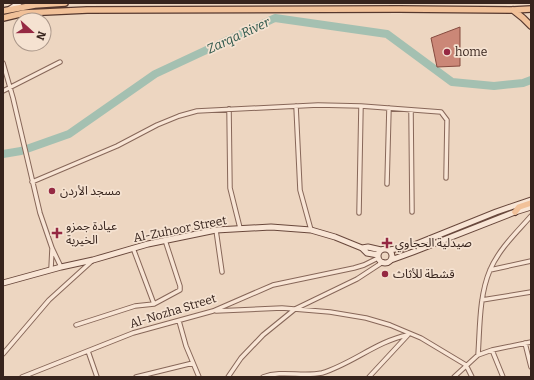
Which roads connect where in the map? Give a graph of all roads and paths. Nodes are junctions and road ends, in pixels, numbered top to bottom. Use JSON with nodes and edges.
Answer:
{"nodes":[{"id":1,"x":19,"y":3,"type":"edge"},
{"id":2,"x":65,"y":3,"type":"edge"},
{"id":3,"x":529,"y":3,"type":"edge"},
{"id":4,"x":146,"y":6,"type":"edge"},
{"id":5,"x":531,"y":9,"type":"edge"},
{"id":6,"x":513,"y":10,"type":"junction"},
{"id":7,"x":3,"y":11,"type":"edge"},
{"id":8,"x":10,"y":12,"type":"junction"},
{"id":9,"x":3,"y":19,"type":"edge"},
{"id":10,"x":531,"y":26,"type":"edge"},
{"id":11,"x":3,"y":62,"type":"edge"},
{"id":12,"x":60,"y":62,"type":"dead end"},
{"id":13,"x":10,"y":87,"type":"junction"},
{"id":14,"x":3,"y":91,"type":"edge"},
{"id":15,"x":296,"y":106,"type":"junction"},
{"id":16,"x":361,"y":106,"type":"junction"},
{"id":17,"x":389,"y":108,"type":"junction"},
{"id":18,"x":229,"y":109,"type":"junction"},
{"id":19,"x":411,"y":110,"type":"junction"},
{"id":20,"x":446,"y":178,"type":"dead end"},
{"id":21,"x":32,"y":182,"type":"junction"},
{"id":22,"x":387,"y":184,"type":"dead end"},
{"id":23,"x":531,"y":200,"type":"edge"},
{"id":24,"x":530,"y":206,"type":"edge"},
{"id":25,"x":412,"y":212,"type":"dead end"},
{"id":26,"x":515,"y":212,"type":"joint"},
{"id":27,"x":359,"y":213,"type":"dead end"},
{"id":28,"x":531,"y":216,"type":"edge"},
{"id":29,"x":240,"y":228,"type":"junction"},
{"id":30,"x":216,"y":230,"type":"junction"},
{"id":31,"x":311,"y":230,"type":"junction"},
{"id":32,"x":165,"y":240,"type":"junction"},
{"id":33,"x":52,"y":248,"type":"junction"},
{"id":34,"x":133,"y":248,"type":"junction"},
{"id":35,"x":362,"y":248,"type":"junction"},
{"id":36,"x":381,"y":250,"type":"junction"},
{"id":37,"x":389,"y":250,"type":"junction"},
{"id":38,"x":378,"y":256,"type":"junction"},
{"id":39,"x":93,"y":260,"type":"junction"},
{"id":40,"x":391,"y":260,"type":"junction"},
{"id":41,"x":531,"y":261,"type":"edge"},
{"id":42,"x":383,"y":262,"type":"junction"},
{"id":43,"x":61,"y":267,"type":"junction"},
{"id":44,"x":51,"y":270,"type":"junction"},
{"id":45,"x":490,"y":270,"type":"junction"},
{"id":46,"x":222,"y":272,"type":"dead end"},
{"id":47,"x":3,"y":283,"type":"edge"},
{"id":48,"x":531,"y":292,"type":"edge"},
{"id":49,"x":482,"y":300,"type":"junction"},
{"id":50,"x":154,"y":304,"type":"junction"},
{"id":51,"x":295,"y":310,"type":"junction"},
{"id":52,"x":213,"y":311,"type":"junction"},
{"id":53,"x":179,"y":321,"type":"junction"},
{"id":54,"x":76,"y":324,"type":"dead end"},
{"id":55,"x":409,"y":334,"type":"junction"},
{"id":56,"x":531,"y":342,"type":"edge"},
{"id":57,"x":525,"y":343,"type":"junction"},
{"id":58,"x":492,"y":350,"type":"junction"},
{"id":59,"x":88,"y":351,"type":"junction"},
{"id":60,"x":3,"y":354,"type":"edge"},
{"id":61,"x":478,"y":355,"type":"junction"},
{"id":62,"x":193,"y":363,"type":"junction"},
{"id":63,"x":466,"y":365,"type":"junction"},
{"id":64,"x":531,"y":367,"type":"edge"},
{"id":65,"x":22,"y":377,"type":"edge"},
{"id":66,"x":97,"y":377,"type":"edge"},
{"id":67,"x":136,"y":377,"type":"edge"},
{"id":68,"x":199,"y":377,"type":"edge"},
{"id":69,"x":228,"y":377,"type":"edge"},
{"id":70,"x":263,"y":377,"type":"edge"},
{"id":71,"x":369,"y":377,"type":"edge"},
{"id":72,"x":454,"y":377,"type":"edge"},
{"id":73,"x":472,"y":377,"type":"edge"},
{"id":74,"x":503,"y":377,"type":"edge"}],
"edges":[{"from":1,"to":8,"type":"main road"},
{"from":2,"to":8,"type":"main road"},
{"from":3,"to":5,"type":"main road"},
{"from":4,"to":6,"type":"main road"},
{"from":4,"to":8,"type":"main road"},
{"from":5,"to":6,"type":"main road"},
{"from":6,"to":10,"type":"main road"},
{"from":7,"to":8,"type":"main road"},
{"from":8,"to":9,"type":"main road"},
{"from":11,"to":13,"type":"street"},
{"from":12,"to":13,"type":"street"},
{"from":13,"to":14,"type":"street"},
{"from":13,"to":21,"type":"street"},
{"from":15,"to":16,"type":"street"},
{"from":15,"to":18,"type":"street"},
{"from":15,"to":31,"type":"street"},
{"from":16,"to":17,"type":"street"},
{"from":16,"to":27,"type":"street"},
{"from":17,"to":19,"type":"street"},
{"from":17,"to":22,"type":"street"},
{"from":18,"to":21,"type":"street"},
{"from":18,"to":29,"type":"street"},
{"from":19,"to":20,"type":"street"},
{"from":19,"to":25,"type":"street"},
{"from":21,"to":33,"type":"street"},
{"from":23,"to":37,"type":"main road"},
{"from":24,"to":26,"type":"main road"},
{"from":24,"to":28,"type":"street"},
{"from":26,"to":40,"type":"main road"},
{"from":28,"to":45,"type":"street"},
{"from":29,"to":30,"type":"main road","name":"Al-Zuhoor Street"},
{"from":29,"to":31,"type":"main road","name":"Al-Zuhoor Street"},
{"from":30,"to":32,"type":"main road","name":"Al-Zuhoor Street"},
{"from":30,"to":46,"type":"street"},
{"from":31,"to":35,"type":"main road","name":"Al-Zuhoor Street"},
{"from":32,"to":34,"type":"main road","name":"Al-Zuhoor Street"},
{"from":32,"to":50,"type":"street"},
{"from":33,"to":43,"type":"street"},
{"from":33,"to":44,"type":"street"},
{"from":34,"to":39,"type":"main road","name":"Al-Zuhoor Street"},
{"from":34,"to":50,"type":"street"},
{"from":35,"to":36,"type":"main road","name":"Al-Zuhoor Street"},
{"from":35,"to":38,"type":"main road","name":"Al-Zuhoor Street"},
{"from":36,"to":37,"type":"main road"},
{"from":36,"to":38,"type":"main road"},
{"from":37,"to":40,"type":"main road"},
{"from":38,"to":42,"type":"main road"},
{"from":38,"to":52,"type":"street","name":"Al-Nozha Street"},
{"from":39,"to":43,"type":"main road","name":"Al-Zuhoor Street"},
{"from":39,"to":60,"type":"street"},
{"from":40,"to":42,"type":"main road"},
{"from":41,"to":45,"type":"street"},
{"from":42,"to":51,"type":"street"},
{"from":43,"to":44,"type":"main road","name":"Al-Zuhoor Street"},
{"from":44,"to":47,"type":"main road","name":"Al-Zuhoor Street"},
{"from":45,"to":49,"type":"street"},
{"from":48,"to":49,"type":"street"},
{"from":49,"to":61,"type":"street"},
{"from":50,"to":54,"type":"street"},
{"from":51,"to":52,"type":"street"},
{"from":51,"to":55,"type":"street"},
{"from":51,"to":69,"type":"street"},
{"from":52,"to":53,"type":"street","name":"Al-Nozha Street"},
{"from":53,"to":59,"type":"street","name":"Al-Nozha Street"},
{"from":53,"to":62,"type":"street"},
{"from":55,"to":63,"type":"street"},
{"from":55,"to":70,"type":"street"},
{"from":55,"to":71,"type":"street"},
{"from":56,"to":57,"type":"street"},
{"from":57,"to":58,"type":"street"},
{"from":57,"to":64,"type":"street"},
{"from":58,"to":61,"type":"street"},
{"from":58,"to":74,"type":"street"},
{"from":59,"to":65,"type":"street","name":"Al-Nozha Street"},
{"from":59,"to":66,"type":"street"},
{"from":61,"to":63,"type":"street"},
{"from":62,"to":67,"type":"street"},
{"from":62,"to":68,"type":"street"},
{"from":63,"to":72,"type":"street"},
{"from":63,"to":73,"type":"street"}]}
